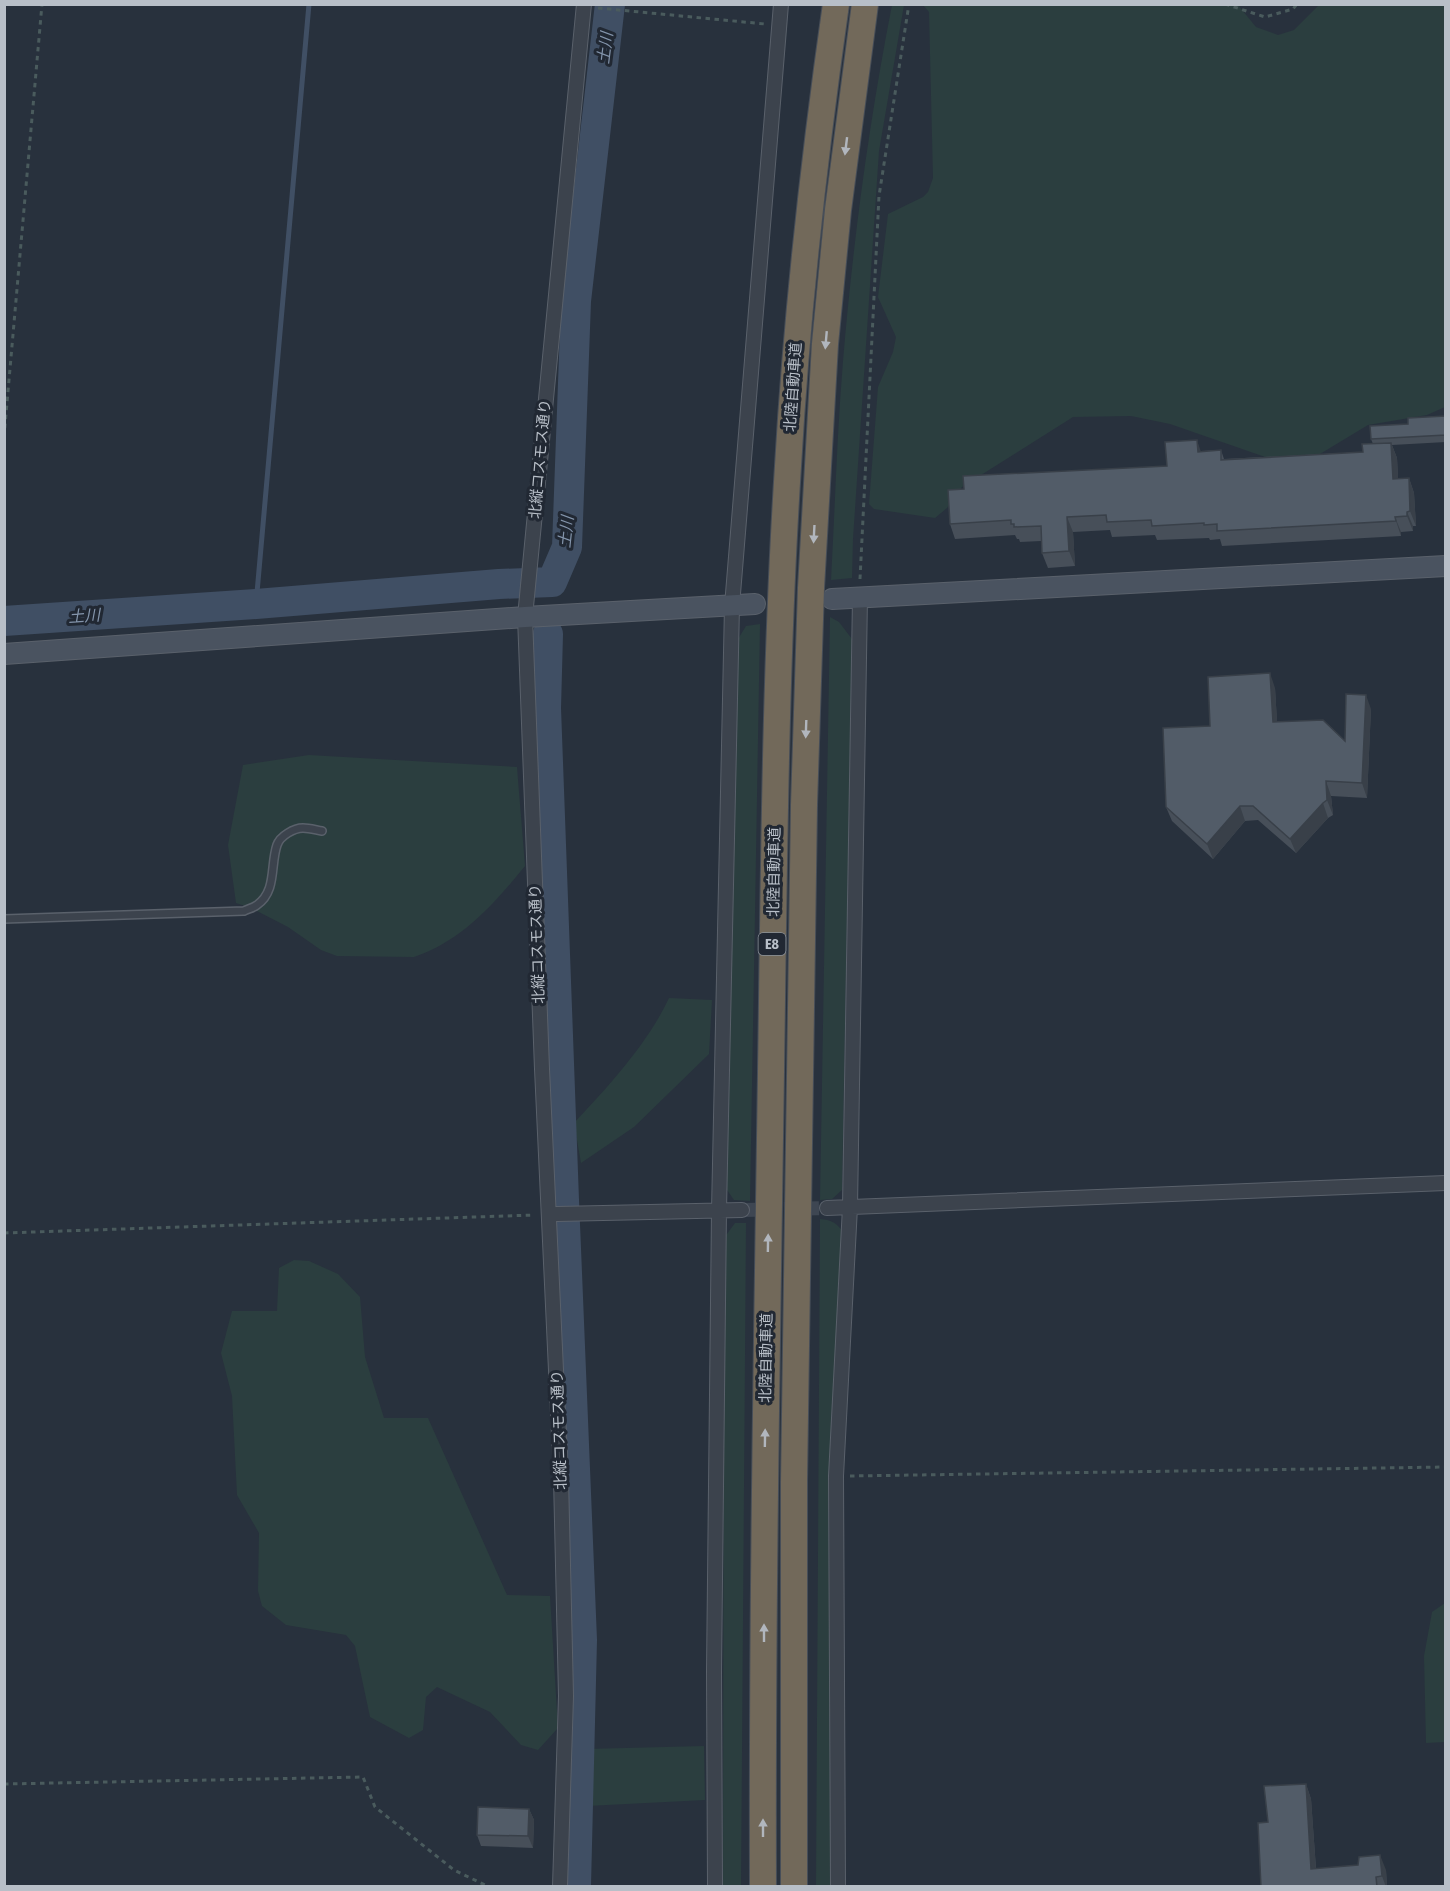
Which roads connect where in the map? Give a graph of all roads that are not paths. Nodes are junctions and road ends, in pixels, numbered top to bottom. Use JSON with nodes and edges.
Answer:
{"nodes":[{"id":1,"x":781,"y":4,"type":"edge"},
{"id":2,"x":828,"y":4,"type":"edge"},
{"id":3,"x":836,"y":4,"type":"edge"},
{"id":4,"x":865,"y":4,"type":"edge"},
{"id":5,"x":871,"y":4,"type":"edge"},
{"id":6,"x":589,"y":6,"type":"edge"},
{"id":7,"x":823,"y":93,"type":"junction"},
{"id":8,"x":851,"y":98,"type":"junction"},
{"id":9,"x":1446,"y":566,"type":"edge"},
{"id":10,"x":860,"y":597,"type":"junction"},
{"id":11,"x":832,"y":599,"type":"dead end"},
{"id":12,"x":755,"y":604,"type":"dead end"},
{"id":13,"x":732,"y":606,"type":"junction"},
{"id":14,"x":525,"y":613,"type":"junction"},
{"id":15,"x":4,"y":654,"type":"edge"},
{"id":16,"x":322,"y":831,"type":"dead end"},
{"id":17,"x":4,"y":919,"type":"edge"},
{"id":18,"x":1446,"y":1183,"type":"edge"},
{"id":19,"x":850,"y":1207,"type":"junction"},
{"id":20,"x":827,"y":1208,"type":"tunnel mouth"},
{"id":21,"x":719,"y":1210,"type":"junction"},
{"id":22,"x":742,"y":1210,"type":"tunnel mouth"},
{"id":23,"x":553,"y":1214,"type":"junction"},
{"id":24,"x":560,"y":1887,"type":"edge"},
{"id":25,"x":715,"y":1887,"type":"edge"},
{"id":26,"x":763,"y":1887,"type":"edge"},
{"id":27,"x":794,"y":1887,"type":"edge"},
{"id":28,"x":838,"y":1887,"type":"edge"}],
"edges":[{"from":1,"to":13,"type":"street"},
{"from":2,"to":7,"type":"highway"},
{"from":3,"to":7,"type":"highway","name":"北陸自動車道","number":"E8"},
{"from":4,"to":8,"type":"highway","name":"北陸自動車道","number":"E8"},
{"from":5,"to":8,"type":"highway"},
{"from":6,"to":14,"type":"street","name":"北縦コスモス通り"},
{"from":26,"to":7,"type":"highway","name":"北陸自動車道","number":"E8","one_way":true},
{"from":8,"to":27,"type":"highway","name":"北陸自動車道","number":"E8","one_way":true},
{"from":9,"to":10,"type":"street"},
{"from":10,"to":11,"type":"street"},
{"from":10,"to":19,"type":"street"},
{"from":12,"to":13,"type":"street"},
{"from":13,"to":14,"type":"street"},
{"from":13,"to":21,"type":"street"},
{"from":14,"to":15,"type":"street"},
{"from":14,"to":23,"type":"street","name":"北縦コスモス通り"},
{"from":16,"to":17,"type":"lane"},
{"from":18,"to":19,"type":"street"},
{"from":19,"to":20,"type":"street"},
{"from":19,"to":28,"type":"street"},
{"from":21,"to":22,"type":"street"},
{"from":21,"to":23,"type":"street"},
{"from":21,"to":25,"type":"street"},
{"from":23,"to":24,"type":"street","name":"北縦コスモス通り"}]}
